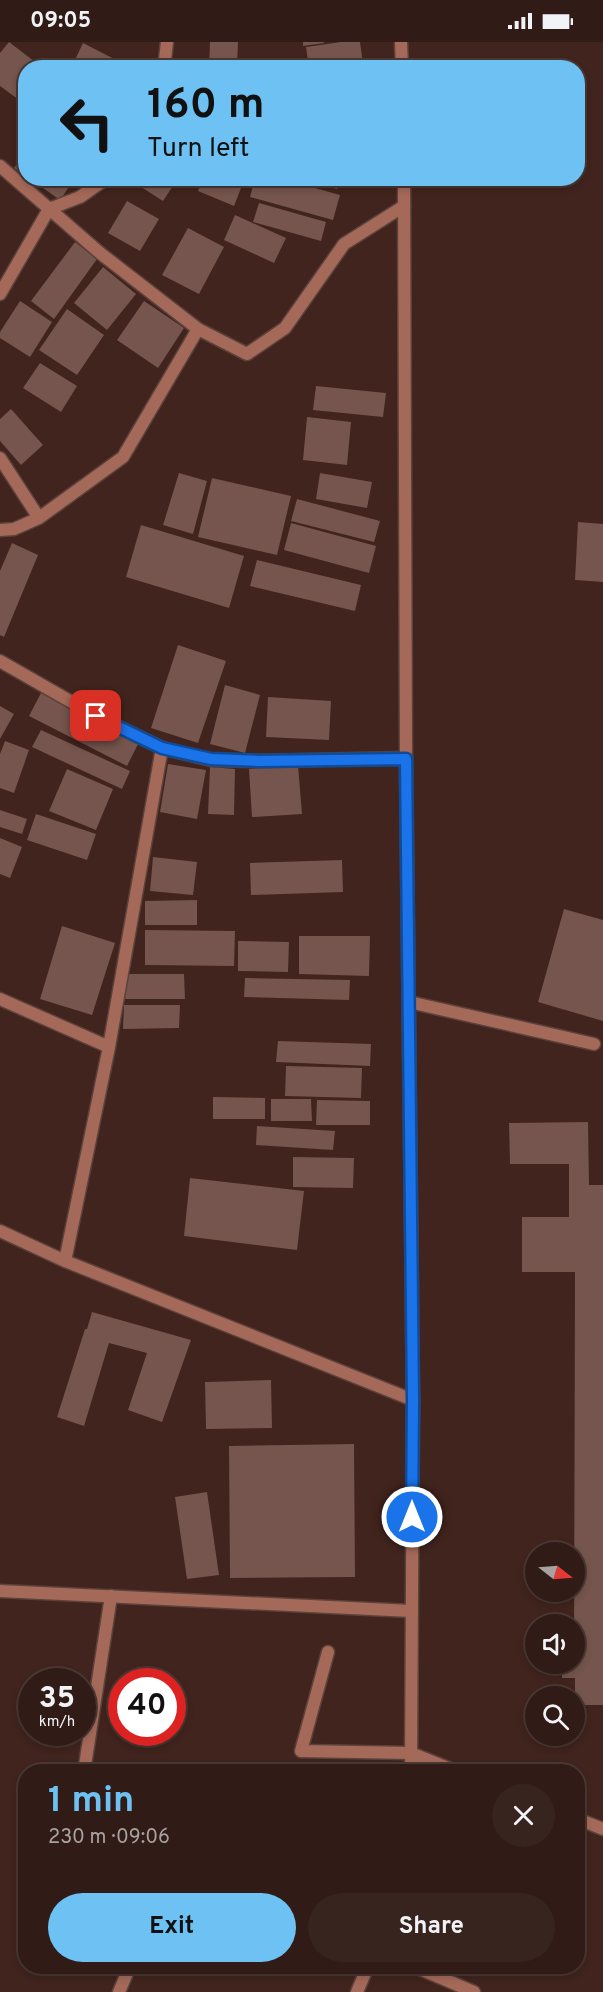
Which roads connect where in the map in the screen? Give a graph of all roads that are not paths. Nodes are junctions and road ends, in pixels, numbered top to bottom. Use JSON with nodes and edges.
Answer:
{"nodes":[{"id":1,"x":167,"y":42,"type":"edge"},
{"id":2,"x":401,"y":42,"type":"edge"},
{"id":3,"x":165,"y":60,"type":"edge"},
{"id":4,"x":402,"y":60,"type":"edge"},
{"id":5,"x":0,"y":166,"type":"edge"},
{"id":6,"x":18,"y":182,"type":"edge"},
{"id":7,"x":22,"y":186,"type":"edge"},
{"id":8,"x":95,"y":186,"type":"edge"},
{"id":9,"x":404,"y":186,"type":"edge"},
{"id":10,"x":404,"y":206,"type":"junction"},
{"id":11,"x":49,"y":210,"type":"junction"},
{"id":12,"x":0,"y":294,"type":"edge"},
{"id":13,"x":198,"y":329,"type":"junction"},
{"id":14,"x":0,"y":458,"type":"edge"},
{"id":15,"x":39,"y":518,"type":"junction"},
{"id":16,"x":0,"y":530,"type":"edge"},
{"id":17,"x":0,"y":661,"type":"edge"},
{"id":18,"x":162,"y":748,"type":"junction"},
{"id":19,"x":406,"y":759,"type":"junction"},
{"id":20,"x":0,"y":999,"type":"edge"},
{"id":21,"x":409,"y":1002,"type":"junction"},
{"id":22,"x":594,"y":1044,"type":"dead end"},
{"id":23,"x":109,"y":1047,"type":"junction"},
{"id":24,"x":0,"y":1231,"type":"edge"},
{"id":25,"x":65,"y":1261,"type":"junction"},
{"id":26,"x":413,"y":1400,"type":"junction"},
{"id":27,"x":0,"y":1591,"type":"edge"},
{"id":28,"x":111,"y":1596,"type":"junction"},
{"id":29,"x":411,"y":1611,"type":"junction"},
{"id":30,"x":328,"y":1652,"type":"dead end"},
{"id":31,"x":411,"y":1753,"type":"junction"},
{"id":32,"x":85,"y":1764,"type":"edge"},
{"id":33,"x":411,"y":1764,"type":"edge"},
{"id":34,"x":438,"y":1764,"type":"edge"},
{"id":35,"x":585,"y":1822,"type":"edge"},
{"id":36,"x":603,"y":1829,"type":"edge"},
{"id":37,"x":127,"y":1974,"type":"edge"},
{"id":38,"x":365,"y":1974,"type":"edge"},
{"id":39,"x":432,"y":1974,"type":"edge"},
{"id":40,"x":119,"y":1992,"type":"edge"},
{"id":41,"x":357,"y":1992,"type":"edge"},
{"id":42,"x":474,"y":1992,"type":"edge"}],
"edges":[{"from":1,"to":3,"type":"street"},
{"from":2,"to":4,"type":"street"},
{"from":5,"to":6,"type":"street"},
{"from":7,"to":11,"type":"street"},
{"from":8,"to":11,"type":"street"},
{"from":9,"to":10,"type":"street"},
{"from":10,"to":13,"type":"street"},
{"from":10,"to":19,"type":"street"},
{"from":11,"to":12,"type":"street"},
{"from":11,"to":13,"type":"street"},
{"from":13,"to":15,"type":"street"},
{"from":14,"to":15,"type":"street"},
{"from":15,"to":16,"type":"street"},
{"from":17,"to":18,"type":"street"},
{"from":18,"to":19,"type":"street"},
{"from":18,"to":23,"type":"street"},
{"from":19,"to":21,"type":"street"},
{"from":20,"to":23,"type":"street"},
{"from":21,"to":22,"type":"street"},
{"from":21,"to":26,"type":"street"},
{"from":23,"to":25,"type":"street"},
{"from":24,"to":25,"type":"street"},
{"from":25,"to":26,"type":"street"},
{"from":26,"to":29,"type":"street"},
{"from":27,"to":28,"type":"street"},
{"from":28,"to":29,"type":"street"},
{"from":28,"to":32,"type":"street"},
{"from":29,"to":31,"type":"street"},
{"from":30,"to":31,"type":"street"},
{"from":31,"to":33,"type":"street"},
{"from":31,"to":34,"type":"street"},
{"from":35,"to":36,"type":"street"},
{"from":37,"to":40,"type":"street"},
{"from":38,"to":41,"type":"street"},
{"from":39,"to":42,"type":"street"}]}
